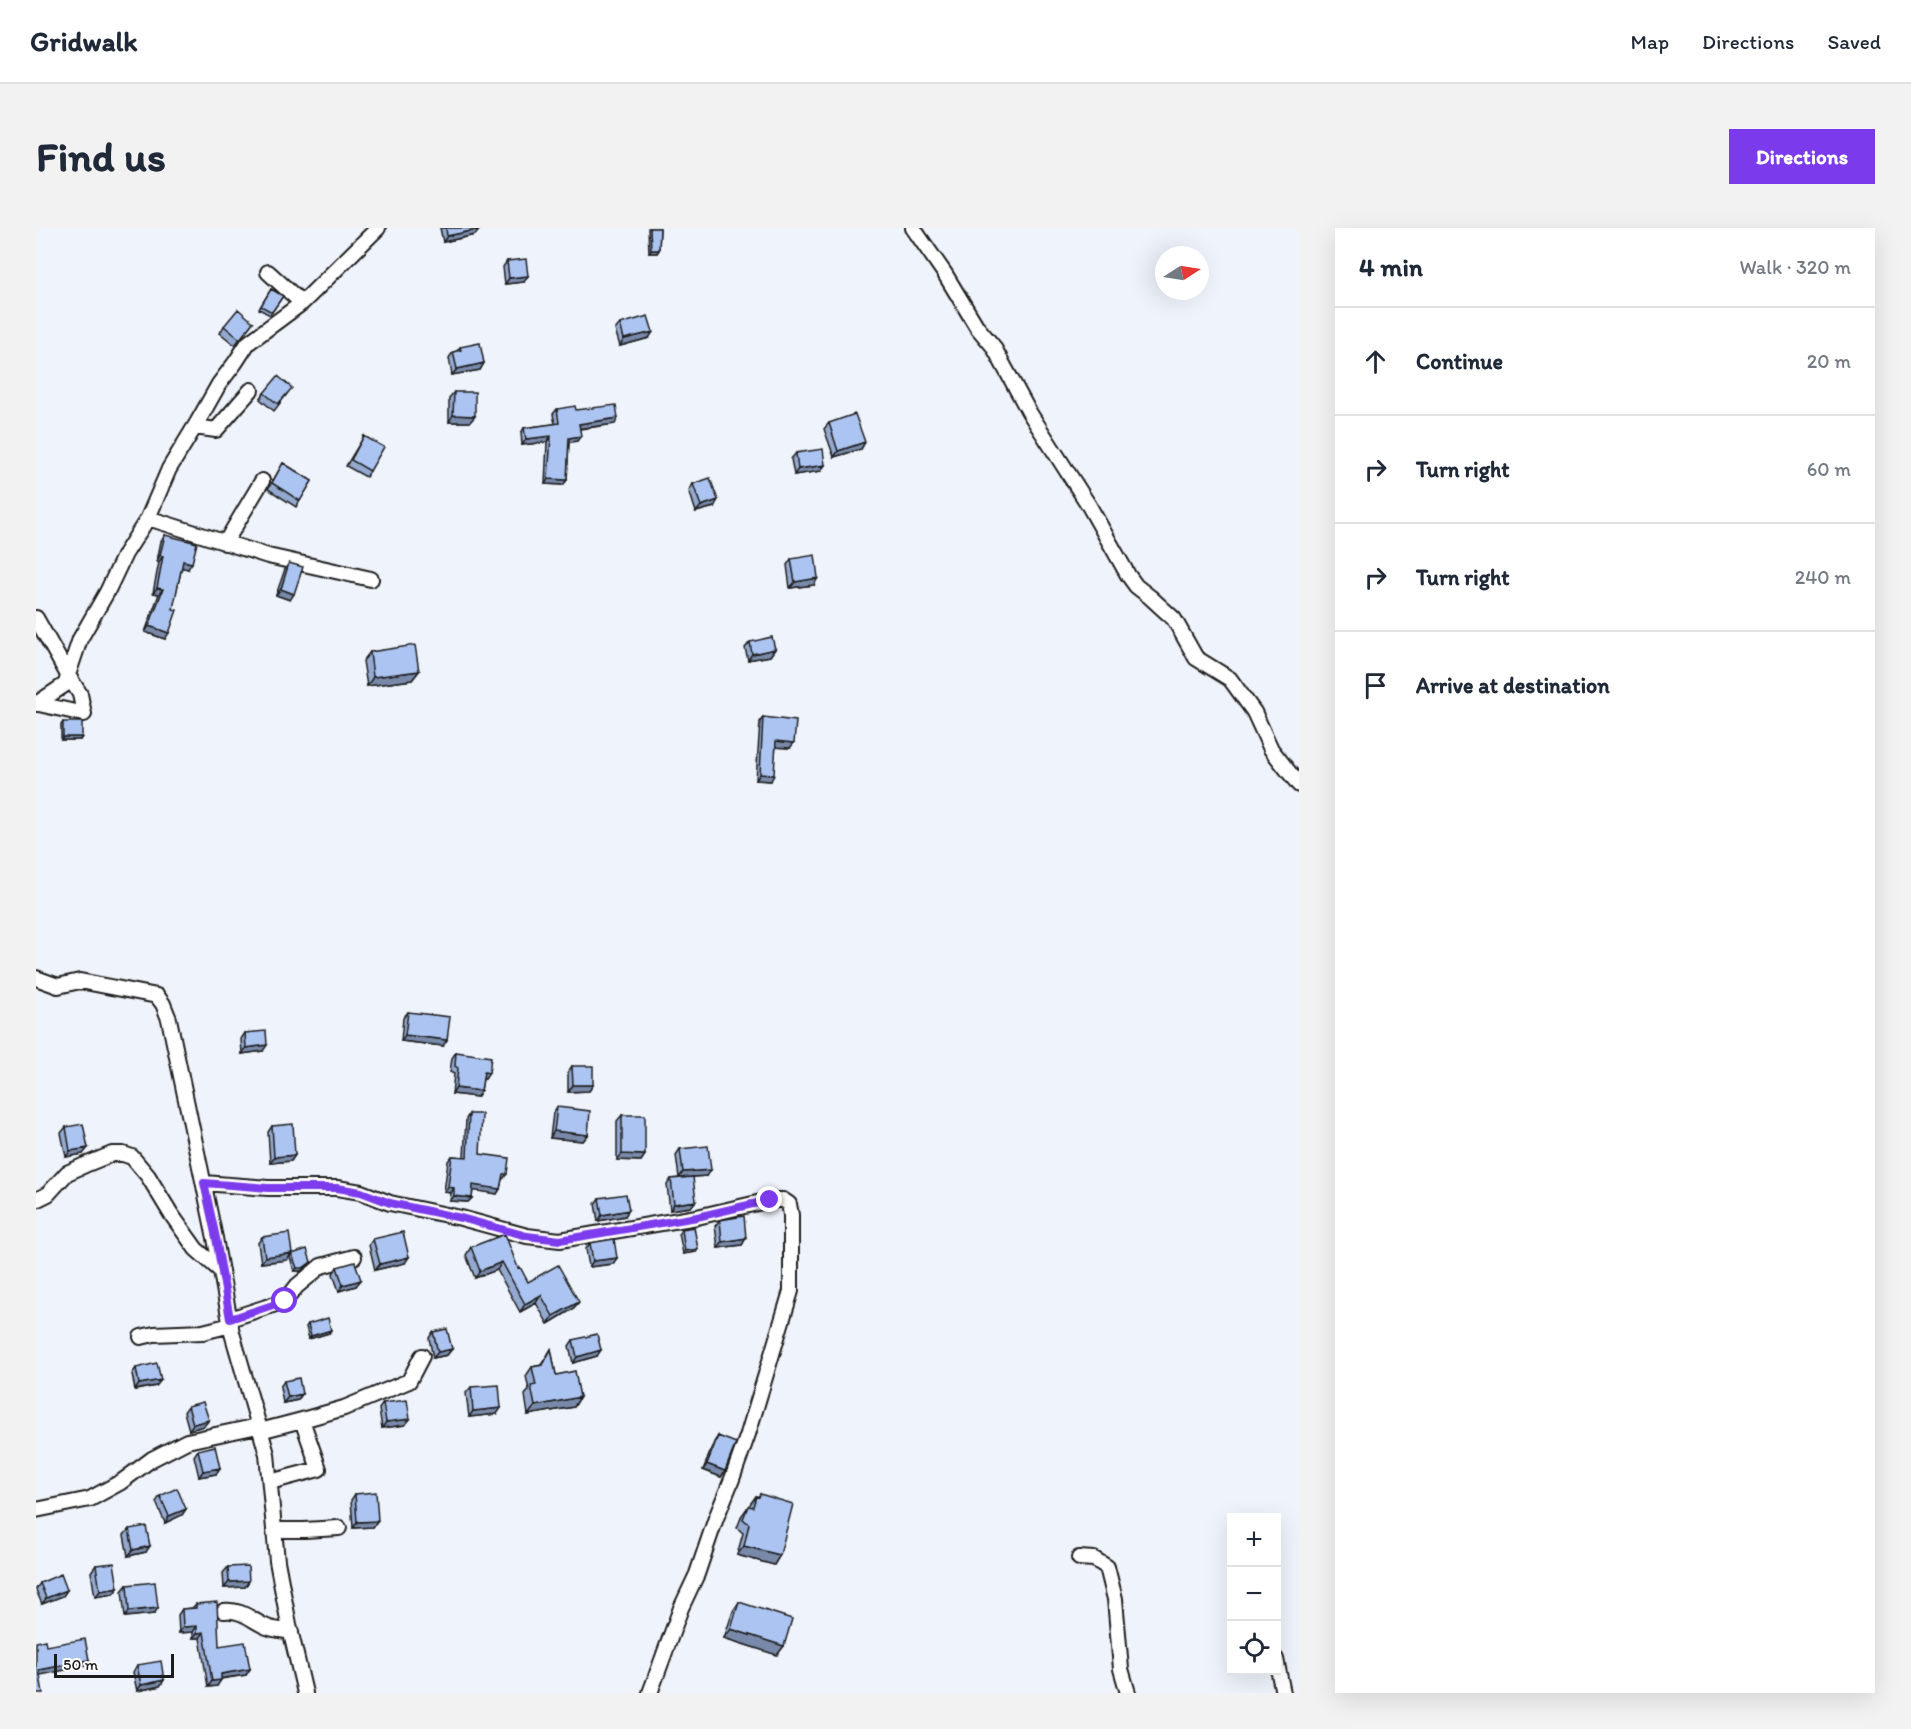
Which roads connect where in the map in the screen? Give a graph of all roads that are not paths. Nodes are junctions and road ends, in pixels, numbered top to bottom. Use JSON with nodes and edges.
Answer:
{"nodes":[{"id":1,"x":378,"y":228,"type":"edge"},
{"id":2,"x":913,"y":228,"type":"edge"},
{"id":3,"x":268,"y":272,"type":"dead end"},
{"id":4,"x":302,"y":303,"type":"junction"},
{"id":5,"x":251,"y":390,"type":"dead end"},
{"id":6,"x":195,"y":427,"type":"junction"},
{"id":7,"x":262,"y":481,"type":"dead end"},
{"id":8,"x":148,"y":518,"type":"junction"},
{"id":9,"x":225,"y":543,"type":"junction"},
{"id":10,"x":371,"y":579,"type":"dead end"},
{"id":11,"x":36,"y":618,"type":"edge"},
{"id":12,"x":68,"y":675,"type":"junction"},
{"id":13,"x":38,"y":704,"type":"edge"},
{"id":14,"x":1299,"y":785,"type":"edge"},
{"id":15,"x":36,"y":978,"type":"edge"},
{"id":16,"x":204,"y":1183,"type":"junction"},
{"id":17,"x":36,"y":1200,"type":"edge"},
{"id":18,"x":354,"y":1257,"type":"dead end"},
{"id":19,"x":221,"y":1271,"type":"junction"},
{"id":20,"x":230,"y":1322,"type":"junction"},
{"id":21,"x":141,"y":1337,"type":"dead end"},
{"id":22,"x":422,"y":1356,"type":"dead end"},
{"id":23,"x":302,"y":1420,"type":"junction"},
{"id":24,"x":259,"y":1428,"type":"junction"},
{"id":25,"x":270,"y":1482,"type":"junction"},
{"id":26,"x":36,"y":1510,"type":"edge"},
{"id":27,"x":339,"y":1528,"type":"dead end"},
{"id":28,"x":274,"y":1530,"type":"junction"},
{"id":29,"x":1079,"y":1558,"type":"dead end"},
{"id":30,"x":224,"y":1611,"type":"dead end"},
{"id":31,"x":291,"y":1632,"type":"junction"},
{"id":32,"x":1279,"y":1675,"type":"edge"},
{"id":33,"x":305,"y":1693,"type":"edge"},
{"id":34,"x":650,"y":1693,"type":"edge"},
{"id":35,"x":1128,"y":1693,"type":"edge"},
{"id":36,"x":1283,"y":1693,"type":"edge"}],
"edges":[{"from":1,"to":4,"type":"street"},
{"from":2,"to":14,"type":"street"},
{"from":3,"to":4,"type":"street"},
{"from":4,"to":6,"type":"street"},
{"from":5,"to":6,"type":"street"},
{"from":6,"to":8,"type":"street"},
{"from":7,"to":9,"type":"street"},
{"from":8,"to":9,"type":"street"},
{"from":8,"to":12,"type":"street"},
{"from":9,"to":10,"type":"street"},
{"from":11,"to":12,"type":"street"},
{"from":12,"to":13,"type":"street"},
{"from":12,"to":13,"type":"street"},
{"from":15,"to":16,"type":"street"},
{"from":16,"to":19,"type":"street"},
{"from":16,"to":34,"type":"street"},
{"from":17,"to":19,"type":"street"},
{"from":18,"to":20,"type":"street"},
{"from":19,"to":20,"type":"street"},
{"from":20,"to":21,"type":"street"},
{"from":20,"to":24,"type":"street"},
{"from":22,"to":23,"type":"street"},
{"from":23,"to":24,"type":"street"},
{"from":23,"to":25,"type":"street"},
{"from":24,"to":25,"type":"street"},
{"from":24,"to":26,"type":"street"},
{"from":25,"to":28,"type":"street"},
{"from":27,"to":28,"type":"street"},
{"from":28,"to":31,"type":"street"},
{"from":29,"to":35,"type":"street"},
{"from":30,"to":31,"type":"street"},
{"from":31,"to":33,"type":"street"},
{"from":32,"to":36,"type":"street"}]}
